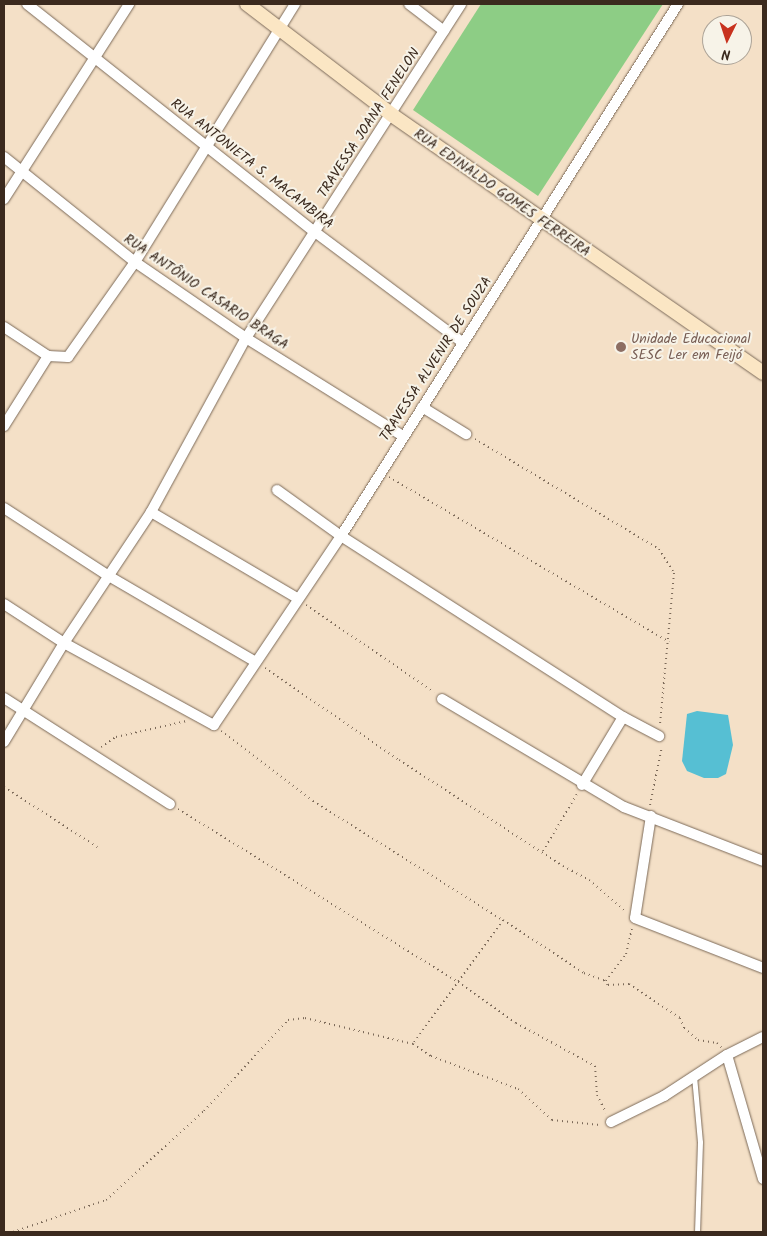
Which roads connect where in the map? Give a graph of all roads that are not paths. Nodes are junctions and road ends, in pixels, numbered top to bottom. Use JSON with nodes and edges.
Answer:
{"nodes":[{"id":1,"x":27,"y":4,"type":"edge"},
{"id":2,"x":129,"y":4,"type":"edge"},
{"id":3,"x":248,"y":4,"type":"edge"},
{"id":4,"x":295,"y":4,"type":"edge"},
{"id":5,"x":409,"y":4,"type":"edge"},
{"id":6,"x":461,"y":4,"type":"edge"},
{"id":7,"x":678,"y":4,"type":"edge"},
{"id":8,"x":280,"y":28,"type":"junction"},
{"id":9,"x":444,"y":31,"type":"junction"},
{"id":10,"x":96,"y":56,"type":"junction"},
{"id":11,"x":392,"y":115,"type":"junction"},
{"id":12,"x":208,"y":148,"type":"junction"},
{"id":13,"x":4,"y":156,"type":"edge"},
{"id":14,"x":22,"y":171,"type":"junction"},
{"id":15,"x":4,"y":199,"type":"edge"},
{"id":16,"x":542,"y":221,"type":"junction"},
{"id":17,"x":315,"y":232,"type":"junction"},
{"id":18,"x":135,"y":262,"type":"junction"},
{"id":19,"x":4,"y":327,"type":"edge"},
{"id":20,"x":246,"y":338,"type":"junction"},
{"id":21,"x":462,"y":342,"type":"junction"},
{"id":22,"x":48,"y":356,"type":"junction"},
{"id":23,"x":763,"y":373,"type":"edge"},
{"id":24,"x":422,"y":407,"type":"junction"},
{"id":25,"x":4,"y":426,"type":"edge"},
{"id":26,"x":466,"y":434,"type":"road end"},
{"id":27,"x":403,"y":436,"type":"junction"},
{"id":28,"x":277,"y":490,"type":"dead end"},
{"id":29,"x":4,"y":508,"type":"edge"},
{"id":30,"x":151,"y":512,"type":"junction"},
{"id":31,"x":340,"y":536,"type":"junction"},
{"id":32,"x":107,"y":575,"type":"junction"},
{"id":33,"x":296,"y":598,"type":"junction"},
{"id":34,"x":4,"y":604,"type":"edge"},
{"id":35,"x":64,"y":642,"type":"junction"},
{"id":36,"x":254,"y":662,"type":"junction"},
{"id":37,"x":4,"y":698,"type":"edge"},
{"id":38,"x":442,"y":699,"type":"road end"},
{"id":39,"x":23,"y":711,"type":"junction"},
{"id":40,"x":623,"y":717,"type":"junction"},
{"id":41,"x":659,"y":736,"type":"dead end"},
{"id":42,"x":4,"y":742,"type":"edge"},
{"id":43,"x":582,"y":785,"type":"junction"},
{"id":44,"x":170,"y":804,"type":"road end"},
{"id":45,"x":651,"y":816,"type":"junction"},
{"id":46,"x":763,"y":861,"type":"edge"},
{"id":47,"x":763,"y":968,"type":"edge"},
{"id":48,"x":763,"y":1037,"type":"edge"},
{"id":49,"x":727,"y":1055,"type":"junction"},
{"id":50,"x":694,"y":1076,"type":"junction"},
{"id":51,"x":611,"y":1122,"type":"road end"},
{"id":52,"x":763,"y":1179,"type":"edge"},
{"id":53,"x":697,"y":1232,"type":"edge"}],
"edges":[{"from":1,"to":10,"type":"street","name":"RUA ANTONIETA S. MACAMBIRA"},
{"from":2,"to":10,"type":"street"},
{"from":3,"to":8,"type":"street","name":"RUA EDINALDO GOMES FERREIRA"},
{"from":4,"to":8,"type":"street"},
{"from":5,"to":9,"type":"street"},
{"from":6,"to":9,"type":"street","name":"TRAVESSA JOANA FENELON"},
{"from":7,"to":16,"type":"street","name":"TRAVESSA ALVENIR DE SOUZA"},
{"from":8,"to":11,"type":"street","name":"RUA EDINALDO GOMES FERREIRA"},
{"from":8,"to":12,"type":"street"},
{"from":9,"to":11,"type":"street","name":"TRAVESSA JOANA FENELON"},
{"from":10,"to":12,"type":"street","name":"RUA ANTONIETA S. MACAMBIRA"},
{"from":10,"to":14,"type":"street"},
{"from":11,"to":16,"type":"street","name":"RUA EDINALDO GOMES FERREIRA"},
{"from":11,"to":17,"type":"street","name":"TRAVESSA JOANA FENELON"},
{"from":12,"to":17,"type":"street","name":"RUA ANTONIETA S. MACAMBIRA"},
{"from":12,"to":18,"type":"street"},
{"from":13,"to":14,"type":"street","name":"RUA ANTÔNIO CASARIO BRAGA"},
{"from":14,"to":15,"type":"street"},
{"from":14,"to":18,"type":"street","name":"RUA ANTÔNIO CASARIO BRAGA"},
{"from":16,"to":21,"type":"street","name":"TRAVESSA ALVENIR DE SOUZA"},
{"from":16,"to":23,"type":"street","name":"RUA EDINALDO GOMES FERREIRA"},
{"from":17,"to":20,"type":"street","name":"TRAVESSA JOANA FENELON"},
{"from":17,"to":21,"type":"street","name":"RUA ANTONIETA S. MACAMBIRA"},
{"from":18,"to":20,"type":"street","name":"RUA ANTÔNIO CASARIO BRAGA"},
{"from":18,"to":22,"type":"street"},
{"from":19,"to":22,"type":"street"},
{"from":20,"to":27,"type":"street","name":"RUA ANTÔNIO CASARIO BRAGA"},
{"from":20,"to":30,"type":"street","name":"TRAVESSA JOANA FENELON"},
{"from":21,"to":24,"type":"street","name":"TRAVESSA ALVENIR DE SOUZA"},
{"from":22,"to":25,"type":"street"},
{"from":24,"to":26,"type":"street"},
{"from":24,"to":27,"type":"street","name":"TRAVESSA ALVENIR DE SOUZA"},
{"from":27,"to":31,"type":"street","name":"TRAVESSA ALVENIR DE SOUZA"},
{"from":28,"to":31,"type":"street"},
{"from":29,"to":32,"type":"street"},
{"from":30,"to":32,"type":"street","name":"TRAVESSA JOANA FENELON"},
{"from":30,"to":33,"type":"street"},
{"from":31,"to":33,"type":"street","name":"TRAVESSA ALVENIR DE SOUZA"},
{"from":31,"to":40,"type":"street"},
{"from":32,"to":35,"type":"street"},
{"from":32,"to":36,"type":"street"},
{"from":33,"to":36,"type":"street","name":"TRAVESSA ALVENIR DE SOUZA"},
{"from":34,"to":35,"type":"street"},
{"from":35,"to":36,"type":"street","name":"TRAVESSA ALVENIR DE SOUZA"},
{"from":35,"to":39,"type":"street"},
{"from":37,"to":39,"type":"street"},
{"from":38,"to":43,"type":"street"},
{"from":39,"to":42,"type":"street"},
{"from":39,"to":44,"type":"street"},
{"from":40,"to":41,"type":"street"},
{"from":40,"to":43,"type":"street"},
{"from":43,"to":45,"type":"street"},
{"from":45,"to":46,"type":"street"},
{"from":45,"to":47,"type":"street"},
{"from":48,"to":49,"type":"street"},
{"from":49,"to":50,"type":"street"},
{"from":49,"to":52,"type":"street"},
{"from":50,"to":51,"type":"street"},
{"from":50,"to":53,"type":"lane"}]}
